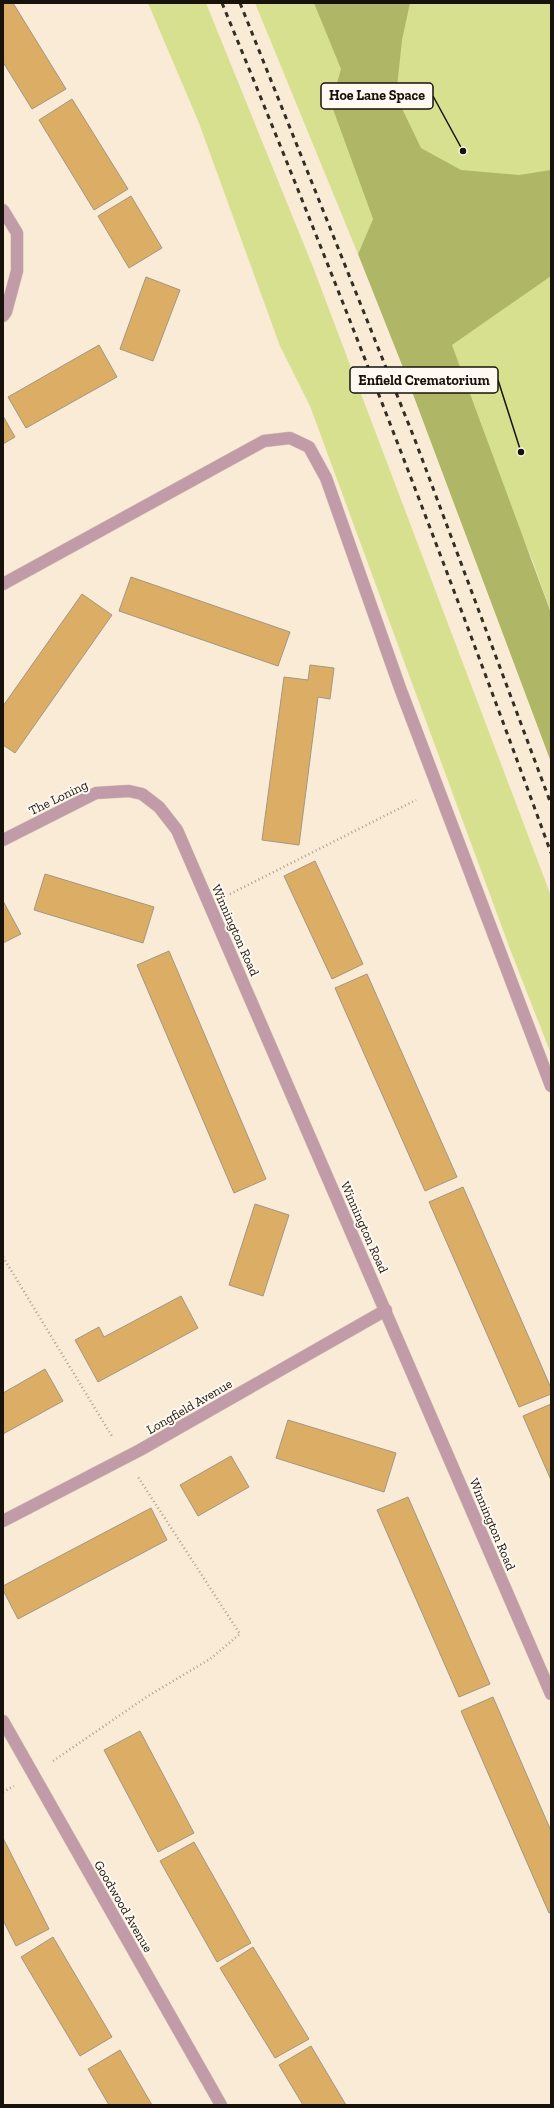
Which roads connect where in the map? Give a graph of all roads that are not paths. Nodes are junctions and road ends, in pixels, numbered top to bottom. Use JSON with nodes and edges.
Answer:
{"nodes":[{"id":1,"x":3,"y":210,"type":"edge"},
{"id":2,"x":3,"y":316,"type":"edge"},
{"id":3,"x":3,"y":584,"type":"edge"},
{"id":4,"x":129,"y":791,"type":"joint"},
{"id":5,"x":3,"y":840,"type":"edge"},
{"id":6,"x":551,"y":1086,"type":"edge"},
{"id":7,"x":386,"y":1310,"type":"junction"},
{"id":8,"x":3,"y":1521,"type":"edge"},
{"id":9,"x":551,"y":1694,"type":"edge"},
{"id":10,"x":3,"y":1721,"type":"edge"},
{"id":11,"x":221,"y":2105,"type":"edge"}],
"edges":[{"from":1,"to":2,"type":"street"},
{"from":3,"to":6,"type":"street"},
{"from":4,"to":5,"type":"street","name":"The Loning"},
{"from":4,"to":7,"type":"street","name":"Winnington Road"},
{"from":7,"to":8,"type":"street","name":"Longfield Avenue"},
{"from":7,"to":9,"type":"street","name":"Winnington Road"},
{"from":10,"to":11,"type":"street","name":"Goodwood Avenue"}]}
